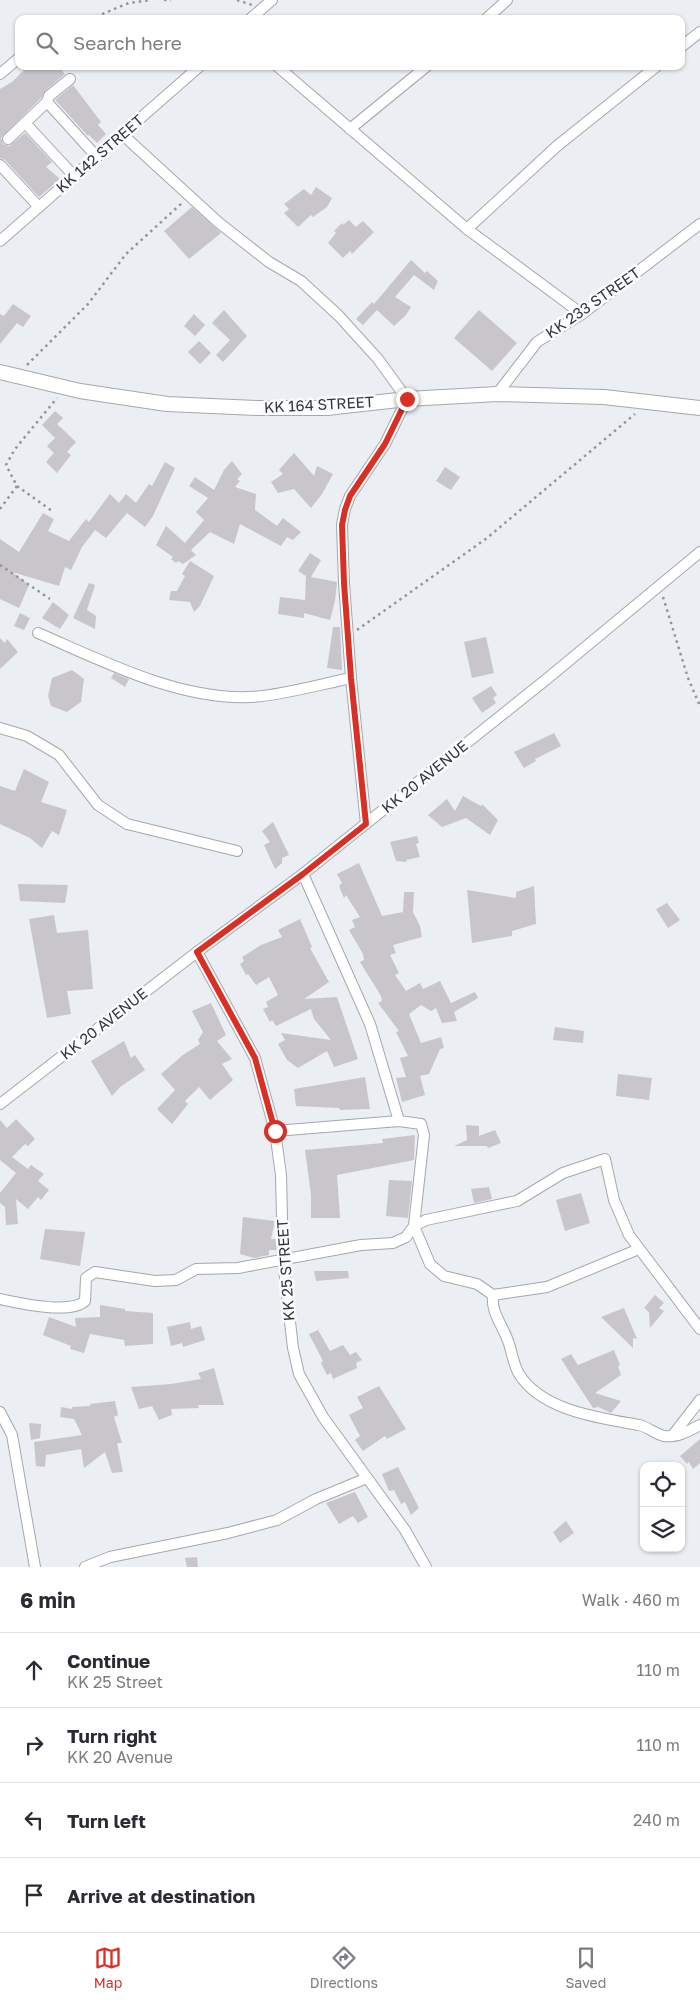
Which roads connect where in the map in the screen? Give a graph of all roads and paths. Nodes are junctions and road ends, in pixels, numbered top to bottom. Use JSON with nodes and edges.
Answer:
{"nodes":[{"id":1,"x":151,"y":0,"type":"edge"},
{"id":2,"x":164,"y":0,"type":"edge"},
{"id":3,"x":171,"y":0,"type":"edge"},
{"id":4,"x":272,"y":0,"type":"edge"},
{"id":5,"x":507,"y":0,"type":"edge"},
{"id":6,"x":100,"y":15,"type":"edge"},
{"id":7,"x":255,"y":15,"type":"edge"},
{"id":8,"x":490,"y":15,"type":"edge"},
{"id":9,"x":700,"y":32,"type":"edge"},
{"id":10,"x":685,"y":44,"type":"edge"},
{"id":11,"x":15,"y":61,"type":"edge"},
{"id":12,"x":196,"y":70,"type":"edge"},
{"id":13,"x":281,"y":70,"type":"edge"},
{"id":14,"x":422,"y":70,"type":"edge"},
{"id":15,"x":652,"y":70,"type":"edge"},
{"id":16,"x":0,"y":74,"type":"edge"},
{"id":17,"x":70,"y":79,"type":"dead end"},
{"id":18,"x":47,"y":102,"type":"junction"},
{"id":19,"x":25,"y":123,"type":"junction"},
{"id":20,"x":350,"y":129,"type":"junction"},
{"id":21,"x":123,"y":135,"type":"junction"},
{"id":22,"x":8,"y":139,"type":"dead end"},
{"id":23,"x":97,"y":157,"type":"junction"},
{"id":24,"x":0,"y":165,"type":"edge"},
{"id":25,"x":75,"y":177,"type":"junction"},
{"id":26,"x":190,"y":196,"type":"junction"},
{"id":27,"x":39,"y":206,"type":"junction"},
{"id":28,"x":700,"y":224,"type":"edge"},
{"id":29,"x":467,"y":229,"type":"junction"},
{"id":30,"x":0,"y":241,"type":"edge"},
{"id":31,"x":582,"y":314,"type":"junction"},
{"id":32,"x":0,"y":372,"type":"edge"},
{"id":33,"x":15,"y":376,"type":"junction"},
{"id":34,"x":67,"y":388,"type":"junction"},
{"id":35,"x":498,"y":394,"type":"junction"},
{"id":36,"x":407,"y":399,"type":"junction"},
{"id":37,"x":647,"y":403,"type":"junction"},
{"id":38,"x":700,"y":408,"type":"edge"},
{"id":39,"x":17,"y":486,"type":"junction"},
{"id":40,"x":0,"y":508,"type":"edge"},
{"id":41,"x":52,"y":511,"type":"dead end"},
{"id":42,"x":700,"y":552,"type":"edge"},
{"id":43,"x":0,"y":565,"type":"edge"},
{"id":44,"x":659,"y":586,"type":"junction"},
{"id":45,"x":50,"y":599,"type":"dead end"},
{"id":46,"x":38,"y":633,"type":"dead end"},
{"id":47,"x":348,"y":637,"type":"junction"},
{"id":48,"x":351,"y":678,"type":"junction"},
{"id":49,"x":700,"y":706,"type":"edge"},
{"id":50,"x":0,"y":728,"type":"edge"},
{"id":51,"x":366,"y":824,"type":"junction"},
{"id":52,"x":237,"y":851,"type":"dead end"},
{"id":53,"x":303,"y":874,"type":"junction"},
{"id":54,"x":197,"y":952,"type":"junction"},
{"id":55,"x":0,"y":1104,"type":"edge"},
{"id":56,"x":399,"y":1121,"type":"junction"},
{"id":57,"x":275,"y":1131,"type":"junction"},
{"id":58,"x":414,"y":1226,"type":"junction"},
{"id":59,"x":638,"y":1249,"type":"junction"},
{"id":60,"x":283,"y":1260,"type":"junction"},
{"id":61,"x":493,"y":1295,"type":"junction"},
{"id":62,"x":0,"y":1299,"type":"edge"},
{"id":63,"x":700,"y":1329,"type":"edge"},
{"id":64,"x":700,"y":1400,"type":"edge"},
{"id":65,"x":0,"y":1412,"type":"edge"},
{"id":66,"x":700,"y":1425,"type":"edge"},
{"id":67,"x":673,"y":1435,"type":"junction"},
{"id":68,"x":367,"y":1478,"type":"junction"},
{"id":69,"x":35,"y":1567,"type":"edge"},
{"id":70,"x":85,"y":1567,"type":"edge"},
{"id":71,"x":426,"y":1567,"type":"edge"}],
"edges":[{"from":1,"to":6,"type":"path"},
{"from":2,"to":3,"type":"path"},
{"from":4,"to":7,"type":"street"},
{"from":5,"to":8,"type":"street"},
{"from":9,"to":10,"type":"street"},
{"from":11,"to":16,"type":"street"},
{"from":12,"to":21,"type":"street","name":"KK 142 STREET"},
{"from":13,"to":20,"type":"street"},
{"from":14,"to":20,"type":"street"},
{"from":15,"to":29,"type":"street"},
{"from":17,"to":18,"type":"street"},
{"from":18,"to":19,"type":"street"},
{"from":18,"to":23,"type":"street"},
{"from":19,"to":22,"type":"street"},
{"from":19,"to":25,"type":"street"},
{"from":20,"to":29,"type":"street"},
{"from":21,"to":23,"type":"street","name":"KK 142 STREET"},
{"from":21,"to":26,"type":"street"},
{"from":23,"to":25,"type":"street","name":"KK 142 STREET"},
{"from":24,"to":27,"type":"street"},
{"from":25,"to":27,"type":"street","name":"KK 142 STREET"},
{"from":26,"to":33,"type":"path"},
{"from":26,"to":36,"type":"street"},
{"from":27,"to":30,"type":"street","name":"KK 142 STREET"},
{"from":28,"to":31,"type":"street","name":"KK 233 STREET"},
{"from":29,"to":31,"type":"street"},
{"from":31,"to":35,"type":"street","name":"KK 233 STREET"},
{"from":32,"to":33,"type":"main road","name":"KK 164 STREET"},
{"from":33,"to":34,"type":"main road","name":"KK 164 STREET"},
{"from":34,"to":36,"type":"main road","name":"KK 164 STREET"},
{"from":34,"to":39,"type":"path"},
{"from":35,"to":36,"type":"main road","name":"KK 164 STREET"},
{"from":35,"to":37,"type":"main road","name":"KK 164 STREET"},
{"from":36,"to":47,"type":"street"},
{"from":37,"to":38,"type":"main road","name":"KK 164 STREET"},
{"from":37,"to":47,"type":"path"},
{"from":39,"to":40,"type":"path"},
{"from":39,"to":41,"type":"path"},
{"from":42,"to":44,"type":"street","name":"KK 20 AVENUE"},
{"from":43,"to":45,"type":"path"},
{"from":44,"to":49,"type":"path"},
{"from":44,"to":51,"type":"street","name":"KK 20 AVENUE"},
{"from":46,"to":48,"type":"street"},
{"from":47,"to":48,"type":"street"},
{"from":48,"to":51,"type":"street"},
{"from":50,"to":52,"type":"street"},
{"from":51,"to":53,"type":"street","name":"KK 20 AVENUE"},
{"from":53,"to":54,"type":"street","name":"KK 20 AVENUE"},
{"from":53,"to":56,"type":"street"},
{"from":54,"to":55,"type":"street","name":"KK 20 AVENUE"},
{"from":54,"to":57,"type":"street","name":"KK 25 STREET"},
{"from":56,"to":57,"type":"street"},
{"from":56,"to":58,"type":"street"},
{"from":57,"to":60,"type":"street","name":"KK 25 STREET"},
{"from":58,"to":59,"type":"street"},
{"from":58,"to":60,"type":"street"},
{"from":58,"to":61,"type":"street"},
{"from":59,"to":61,"type":"street"},
{"from":59,"to":63,"type":"street"},
{"from":60,"to":62,"type":"street"},
{"from":60,"to":68,"type":"street","name":"KK 25 STREET"},
{"from":61,"to":67,"type":"street"},
{"from":64,"to":67,"type":"street"},
{"from":65,"to":69,"type":"street"},
{"from":66,"to":67,"type":"street"},
{"from":68,"to":70,"type":"street"},
{"from":68,"to":71,"type":"street","name":"KK 25 STREET"}]}
